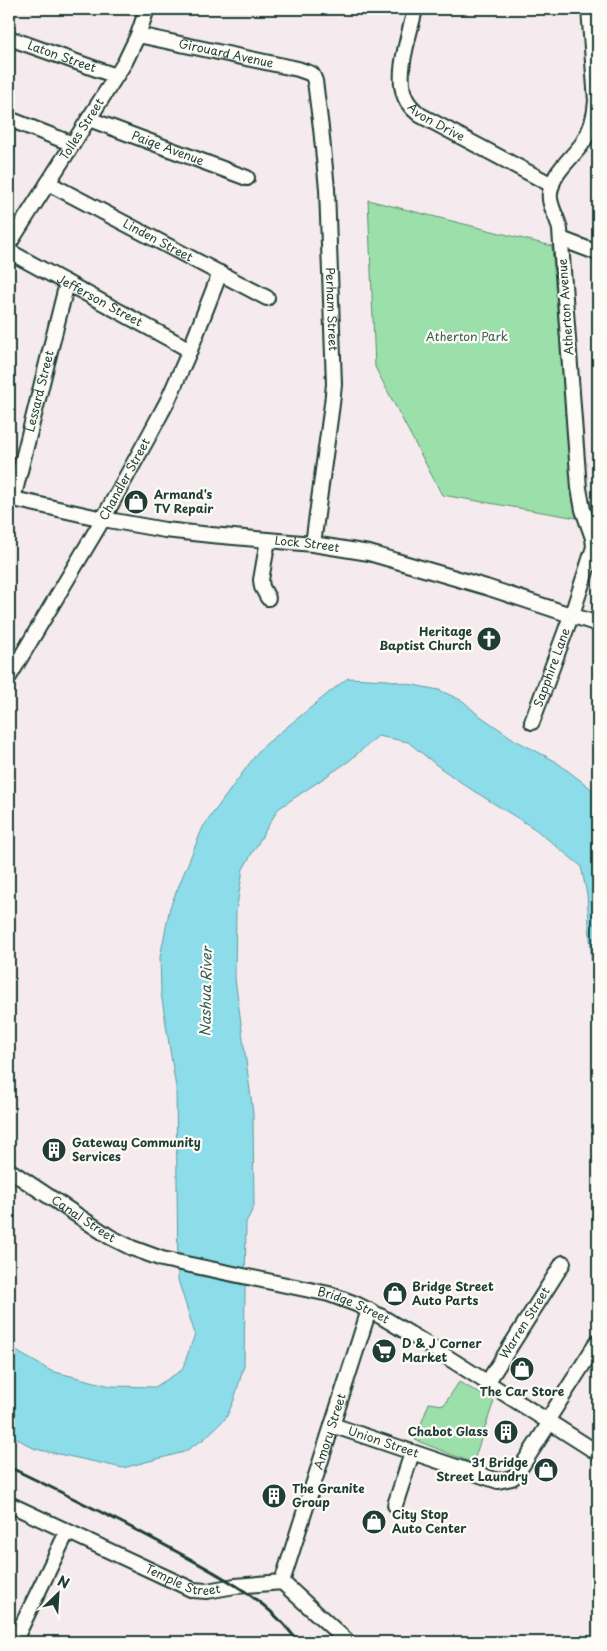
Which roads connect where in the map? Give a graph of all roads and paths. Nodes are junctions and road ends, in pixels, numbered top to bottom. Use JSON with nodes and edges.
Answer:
{"nodes":[{"id":1,"x":147,"y":9,"type":"edge"},
{"id":2,"x":415,"y":9,"type":"edge"},
{"id":3,"x":589,"y":9,"type":"edge"},
{"id":4,"x":138,"y":35,"type":"junction"},
{"id":5,"x":9,"y":38,"type":"edge"},
{"id":6,"x":312,"y":74,"type":"joint"},
{"id":7,"x":116,"y":76,"type":"junction"},
{"id":8,"x":9,"y":119,"type":"edge"},
{"id":9,"x":89,"y":119,"type":"junction"},
{"id":10,"x":73,"y":144,"type":"junction"},
{"id":11,"x":247,"y":178,"type":"dead end"},
{"id":12,"x":48,"y":183,"type":"junction"},
{"id":13,"x":552,"y":185,"type":"junction"},
{"id":14,"x":561,"y":239,"type":"junction"},
{"id":15,"x":9,"y":244,"type":"edge"},
{"id":16,"x":9,"y":250,"type":"edge"},
{"id":17,"x":598,"y":252,"type":"edge"},
{"id":18,"x":220,"y":273,"type":"junction"},
{"id":19,"x":67,"y":283,"type":"junction"},
{"id":20,"x":267,"y":298,"type":"dead end"},
{"id":21,"x":190,"y":350,"type":"junction"},
{"id":22,"x":11,"y":499,"type":"edge"},
{"id":23,"x":103,"y":519,"type":"junction"},
{"id":24,"x":268,"y":540,"type":"junction"},
{"id":25,"x":313,"y":544,"type":"junction"},
{"id":26,"x":268,"y":598,"type":"dead end"},
{"id":27,"x":572,"y":614,"type":"junction"},
{"id":28,"x":598,"y":624,"type":"edge"},
{"id":29,"x":9,"y":677,"type":"edge"},
{"id":30,"x":532,"y":722,"type":"dead end"},
{"id":31,"x":9,"y":1170,"type":"edge"},
{"id":32,"x":162,"y":1259,"type":"joint"},
{"id":33,"x":563,"y":1263,"type":"dead end"},
{"id":34,"x":369,"y":1310,"type":"junction"},
{"id":35,"x":598,"y":1341,"type":"edge"},
{"id":36,"x":487,"y":1383,"type":"junction"},
{"id":37,"x":549,"y":1421,"type":"junction"},
{"id":38,"x":332,"y":1425,"type":"junction"},
{"id":39,"x":412,"y":1453,"type":"junction"},
{"id":40,"x":598,"y":1453,"type":"edge"},
{"id":41,"x":395,"y":1505,"type":"dead end"},
{"id":42,"x":10,"y":1509,"type":"edge"},
{"id":43,"x":67,"y":1532,"type":"junction"},
{"id":44,"x":282,"y":1582,"type":"junction"},
{"id":45,"x":14,"y":1642,"type":"edge"},
{"id":46,"x":348,"y":1642,"type":"edge"}],
"edges":[{"from":1,"to":4,"type":"street","name":"Tolles Street"},
{"from":2,"to":13,"type":"street","name":"Avon Drive"},
{"from":3,"to":13,"type":"street"},
{"from":4,"to":6,"type":"street","name":"Girouard Avenue"},
{"from":4,"to":7,"type":"street","name":"Tolles Street"},
{"from":5,"to":7,"type":"street","name":"Laton Street"},
{"from":6,"to":25,"type":"street","name":"Perham Street"},
{"from":7,"to":9,"type":"street","name":"Tolles Street"},
{"from":8,"to":10,"type":"street"},
{"from":9,"to":10,"type":"street","name":"Tolles Street"},
{"from":9,"to":11,"type":"street","name":"Paige Avenue"},
{"from":10,"to":12,"type":"street","name":"Tolles Street"},
{"from":12,"to":15,"type":"street","name":"Tolles Street"},
{"from":12,"to":18,"type":"street","name":"Linden Street"},
{"from":13,"to":14,"type":"street","name":"Atherton Avenue"},
{"from":14,"to":17,"type":"street"},
{"from":14,"to":27,"type":"street","name":"Atherton Avenue"},
{"from":16,"to":19,"type":"street","name":"Jefferson Street"},
{"from":18,"to":20,"type":"street","name":"Linden Street"},
{"from":18,"to":21,"type":"street","name":"Chandler Street"},
{"from":19,"to":21,"type":"street","name":"Jefferson Street"},
{"from":19,"to":22,"type":"street","name":"Lessard Street"},
{"from":21,"to":23,"type":"street","name":"Chandler Street"},
{"from":22,"to":23,"type":"street","name":"Lock Street"},
{"from":23,"to":24,"type":"street","name":"Lock Street"},
{"from":23,"to":29,"type":"street","name":"Chandler Street"},
{"from":24,"to":25,"type":"street","name":"Lock Street"},
{"from":24,"to":26,"type":"street"},
{"from":25,"to":27,"type":"street","name":"Lock Street"},
{"from":27,"to":28,"type":"street","name":"Lock Street"},
{"from":27,"to":30,"type":"street","name":"Sapphire Lane"},
{"from":31,"to":32,"type":"street","name":"Canal Street"},
{"from":32,"to":34,"type":"street","name":"Bridge Street"},
{"from":33,"to":36,"type":"street","name":"Warren Street"},
{"from":34,"to":36,"type":"street","name":"Bridge Street"},
{"from":34,"to":38,"type":"street","name":"Amory Street"},
{"from":35,"to":37,"type":"street","name":"Union Street"},
{"from":36,"to":37,"type":"street","name":"Bridge Street"},
{"from":37,"to":39,"type":"street","name":"Union Street"},
{"from":37,"to":40,"type":"street","name":"Bridge Street"},
{"from":38,"to":39,"type":"street","name":"Union Street"},
{"from":38,"to":44,"type":"street","name":"Amory Street"},
{"from":39,"to":41,"type":"street"},
{"from":42,"to":43,"type":"street","name":"Temple Street"},
{"from":43,"to":44,"type":"street","name":"Temple Street"},
{"from":43,"to":45,"type":"street"},
{"from":44,"to":46,"type":"street"}]}
